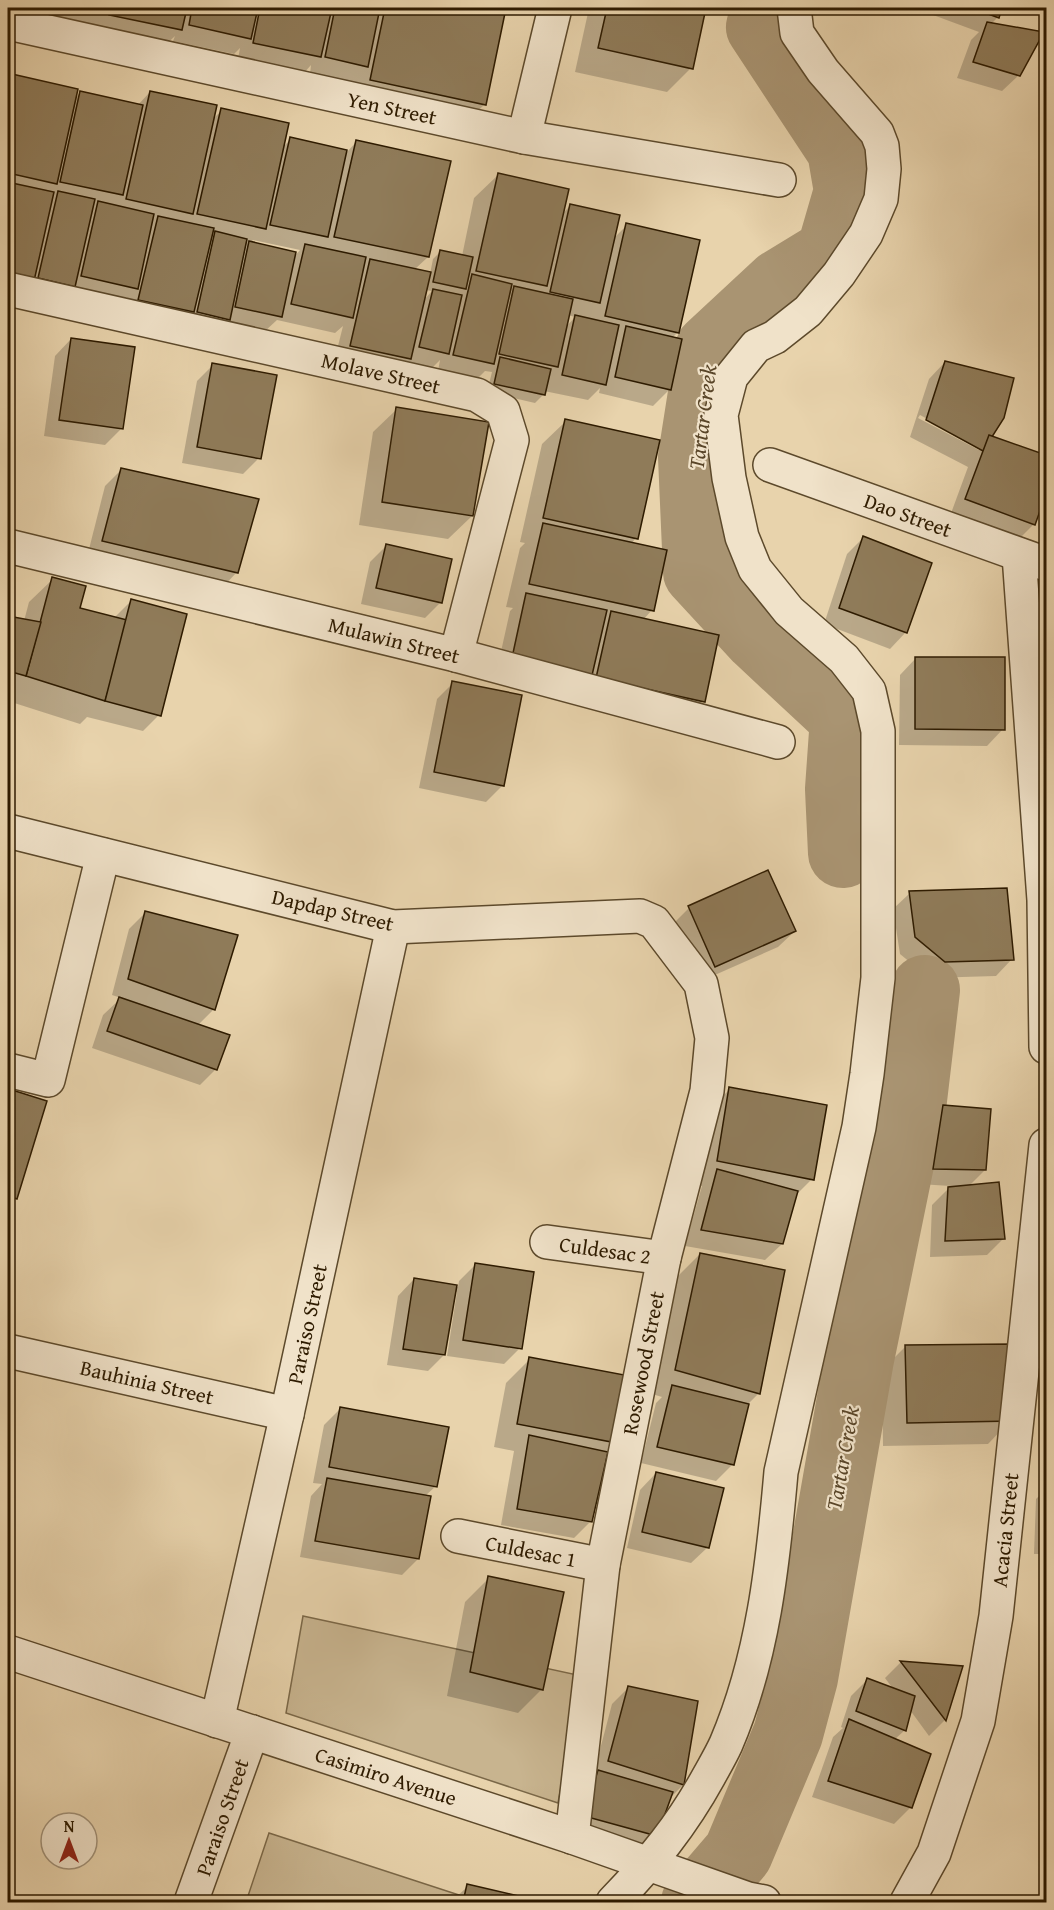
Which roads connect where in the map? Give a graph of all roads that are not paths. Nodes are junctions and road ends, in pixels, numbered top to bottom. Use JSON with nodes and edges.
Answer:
{"nodes":[{"id":1,"x":555,"y":8,"type":"edge"},
{"id":2,"x":794,"y":8,"type":"edge"},
{"id":3,"x":8,"y":23,"type":"edge"},
{"id":4,"x":524,"y":137,"type":"junction"},
{"id":5,"x":778,"y":180,"type":"dead end"},
{"id":6,"x":8,"y":289,"type":"edge"},
{"id":7,"x":770,"y":465,"type":"dead end"},
{"id":8,"x":8,"y":546,"type":"edge"},
{"id":9,"x":1033,"y":560,"type":"edge"},
{"id":10,"x":456,"y":656,"type":"junction"},
{"id":11,"x":778,"y":742,"type":"dead end"},
{"id":12,"x":8,"y":831,"type":"edge"},
{"id":13,"x":103,"y":855,"type":"junction"},
{"id":14,"x":1045,"y":900,"type":"edge"},
{"id":15,"x":640,"y":916,"type":"joint"},
{"id":16,"x":393,"y":927,"type":"junction"},
{"id":17,"x":1047,"y":1047,"type":"edge"},
{"id":18,"x":8,"y":1070,"type":"edge"},
{"id":19,"x":1047,"y":1145,"type":"edge"},
{"id":20,"x":547,"y":1242,"type":"dead end"},
{"id":21,"x":664,"y":1258,"type":"junction"},
{"id":22,"x":8,"y":1351,"type":"edge"},
{"id":23,"x":1034,"y":1383,"type":"edge"},
{"id":24,"x":288,"y":1414,"type":"junction"},
{"id":25,"x":458,"y":1536,"type":"dead end"},
{"id":26,"x":603,"y":1565,"type":"junction"},
{"id":27,"x":8,"y":1652,"type":"edge"},
{"id":28,"x":217,"y":1721,"type":"junction"},
{"id":29,"x":252,"y":1732,"type":"junction"},
{"id":30,"x":572,"y":1837,"type":"junction"},
{"id":31,"x":649,"y":1864,"type":"junction"},
{"id":32,"x":756,"y":1901,"type":"edge"},
{"id":33,"x":191,"y":1902,"type":"edge"},
{"id":34,"x":613,"y":1902,"type":"edge"},
{"id":35,"x":907,"y":1902,"type":"edge"}],
"edges":[{"from":1,"to":4,"type":"street"},
{"from":2,"to":31,"type":"street"},
{"from":3,"to":4,"type":"street","name":"Yen Street"},
{"from":4,"to":5,"type":"street","name":"Yen Street"},
{"from":6,"to":10,"type":"street","name":"Molave Street"},
{"from":7,"to":9,"type":"street","name":"Dao Street"},
{"from":8,"to":10,"type":"street","name":"Mulawin Street"},
{"from":9,"to":14,"type":"street"},
{"from":10,"to":11,"type":"street","name":"Mulawin Street"},
{"from":12,"to":13,"type":"street","name":"Dapdap Street"},
{"from":13,"to":16,"type":"street","name":"Dapdap Street"},
{"from":13,"to":18,"type":"street"},
{"from":14,"to":17,"type":"street"},
{"from":15,"to":16,"type":"street","name":"Dapdap Street"},
{"from":15,"to":21,"type":"street","name":"Rosewood Street"},
{"from":16,"to":24,"type":"street","name":"Paraiso Street"},
{"from":19,"to":23,"type":"street","name":"Acacia Street"},
{"from":20,"to":21,"type":"street","name":"Culdesac 2"},
{"from":21,"to":26,"type":"street","name":"Rosewood Street"},
{"from":22,"to":24,"type":"street","name":"Bauhinia Street"},
{"from":23,"to":35,"type":"street","name":"Acacia Street"},
{"from":24,"to":28,"type":"street","name":"Paraiso Street"},
{"from":25,"to":26,"type":"street","name":"Culdesac 1"},
{"from":26,"to":30,"type":"street","name":"Rosewood Street"},
{"from":27,"to":28,"type":"street","name":"Casimiro Avenue"},
{"from":28,"to":29,"type":"street","name":"Casimiro Avenue"},
{"from":29,"to":30,"type":"street","name":"Casimiro Avenue"},
{"from":29,"to":33,"type":"street","name":"Paraiso Street"},
{"from":30,"to":31,"type":"street","name":"Casimiro Avenue"},
{"from":31,"to":32,"type":"street","name":"Casimiro Avenue"},
{"from":31,"to":34,"type":"street"}]}
